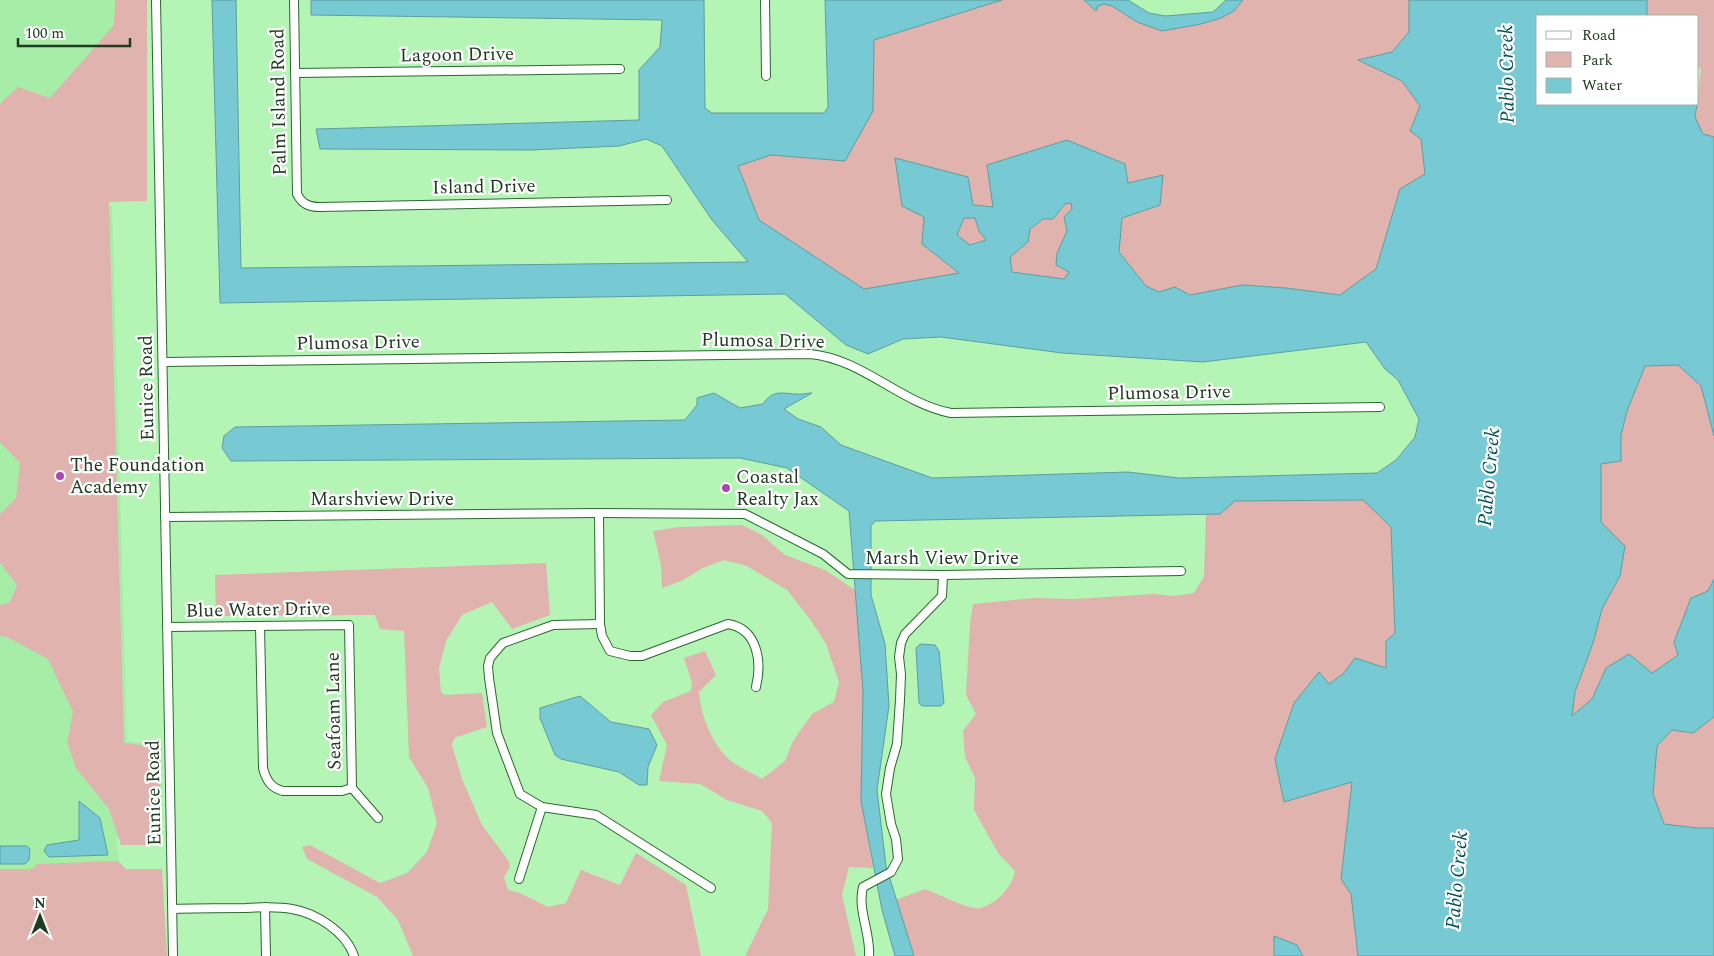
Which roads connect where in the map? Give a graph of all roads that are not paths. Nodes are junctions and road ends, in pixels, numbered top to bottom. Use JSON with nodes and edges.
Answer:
{"nodes":[{"id":1,"x":156,"y":0,"type":"edge"},
{"id":2,"x":294,"y":0,"type":"edge"},
{"id":3,"x":765,"y":0,"type":"edge"},
{"id":4,"x":620,"y":69,"type":"dead end"},
{"id":5,"x":295,"y":73,"type":"junction"},
{"id":6,"x":766,"y":76,"type":"dead end"},
{"id":7,"x":667,"y":200,"type":"dead end"},
{"id":8,"x":302,"y":202,"type":"joint"},
{"id":9,"x":163,"y":362,"type":"junction"},
{"id":10,"x":1380,"y":407,"type":"dead end"},
{"id":11,"x":599,"y":513,"type":"junction"},
{"id":12,"x":165,"y":517,"type":"junction"},
{"id":13,"x":1181,"y":571,"type":"dead end"},
{"id":14,"x":944,"y":575,"type":"junction"},
{"id":15,"x":349,"y":624,"type":"joint"},
{"id":16,"x":600,"y":624,"type":"junction"},
{"id":17,"x":260,"y":626,"type":"junction"},
{"id":18,"x":167,"y":627,"type":"junction"},
{"id":19,"x":756,"y":687,"type":"dead end"},
{"id":20,"x":352,"y":788,"type":"junction"},
{"id":21,"x":542,"y":807,"type":"junction"},
{"id":22,"x":378,"y":818,"type":"dead end"},
{"id":23,"x":520,"y":879,"type":"dead end"},
{"id":24,"x":710,"y":888,"type":"dead end"},
{"id":25,"x":266,"y":907,"type":"junction"},
{"id":26,"x":172,"y":909,"type":"junction"},
{"id":27,"x":173,"y":956,"type":"edge"},
{"id":28,"x":266,"y":956,"type":"edge"},
{"id":29,"x":354,"y":956,"type":"edge"},
{"id":30,"x":869,"y":956,"type":"edge"}],
"edges":[{"from":1,"to":9,"type":"street","name":"Eunice Road"},
{"from":2,"to":5,"type":"street","name":"Palm Island Road"},
{"from":3,"to":6,"type":"street"},
{"from":4,"to":5,"type":"street","name":"Lagoon Drive"},
{"from":5,"to":8,"type":"street","name":"Palm Island Road"},
{"from":7,"to":8,"type":"street","name":"Island Drive"},
{"from":9,"to":10,"type":"street","name":"Plumosa Drive"},
{"from":9,"to":12,"type":"street","name":"Eunice Road"},
{"from":11,"to":12,"type":"street","name":"Marshview Drive"},
{"from":11,"to":14,"type":"street","name":"Marsh View Drive"},
{"from":11,"to":16,"type":"street"},
{"from":12,"to":18,"type":"street","name":"Eunice Road"},
{"from":13,"to":14,"type":"street","name":"Marsh View Drive"},
{"from":14,"to":30,"type":"street"},
{"from":15,"to":17,"type":"street","name":"Blue Water Drive"},
{"from":15,"to":20,"type":"street","name":"Seafoam Lane"},
{"from":16,"to":19,"type":"street"},
{"from":16,"to":21,"type":"street"},
{"from":17,"to":18,"type":"street","name":"Blue Water Drive"},
{"from":17,"to":20,"type":"street"},
{"from":18,"to":26,"type":"street","name":"Eunice Road"},
{"from":20,"to":22,"type":"street","name":"Seafoam Lane"},
{"from":21,"to":23,"type":"street"},
{"from":21,"to":24,"type":"street"},
{"from":25,"to":26,"type":"street"},
{"from":25,"to":28,"type":"street"},
{"from":25,"to":29,"type":"street"},
{"from":26,"to":27,"type":"street","name":"Eunice Road"}]}
